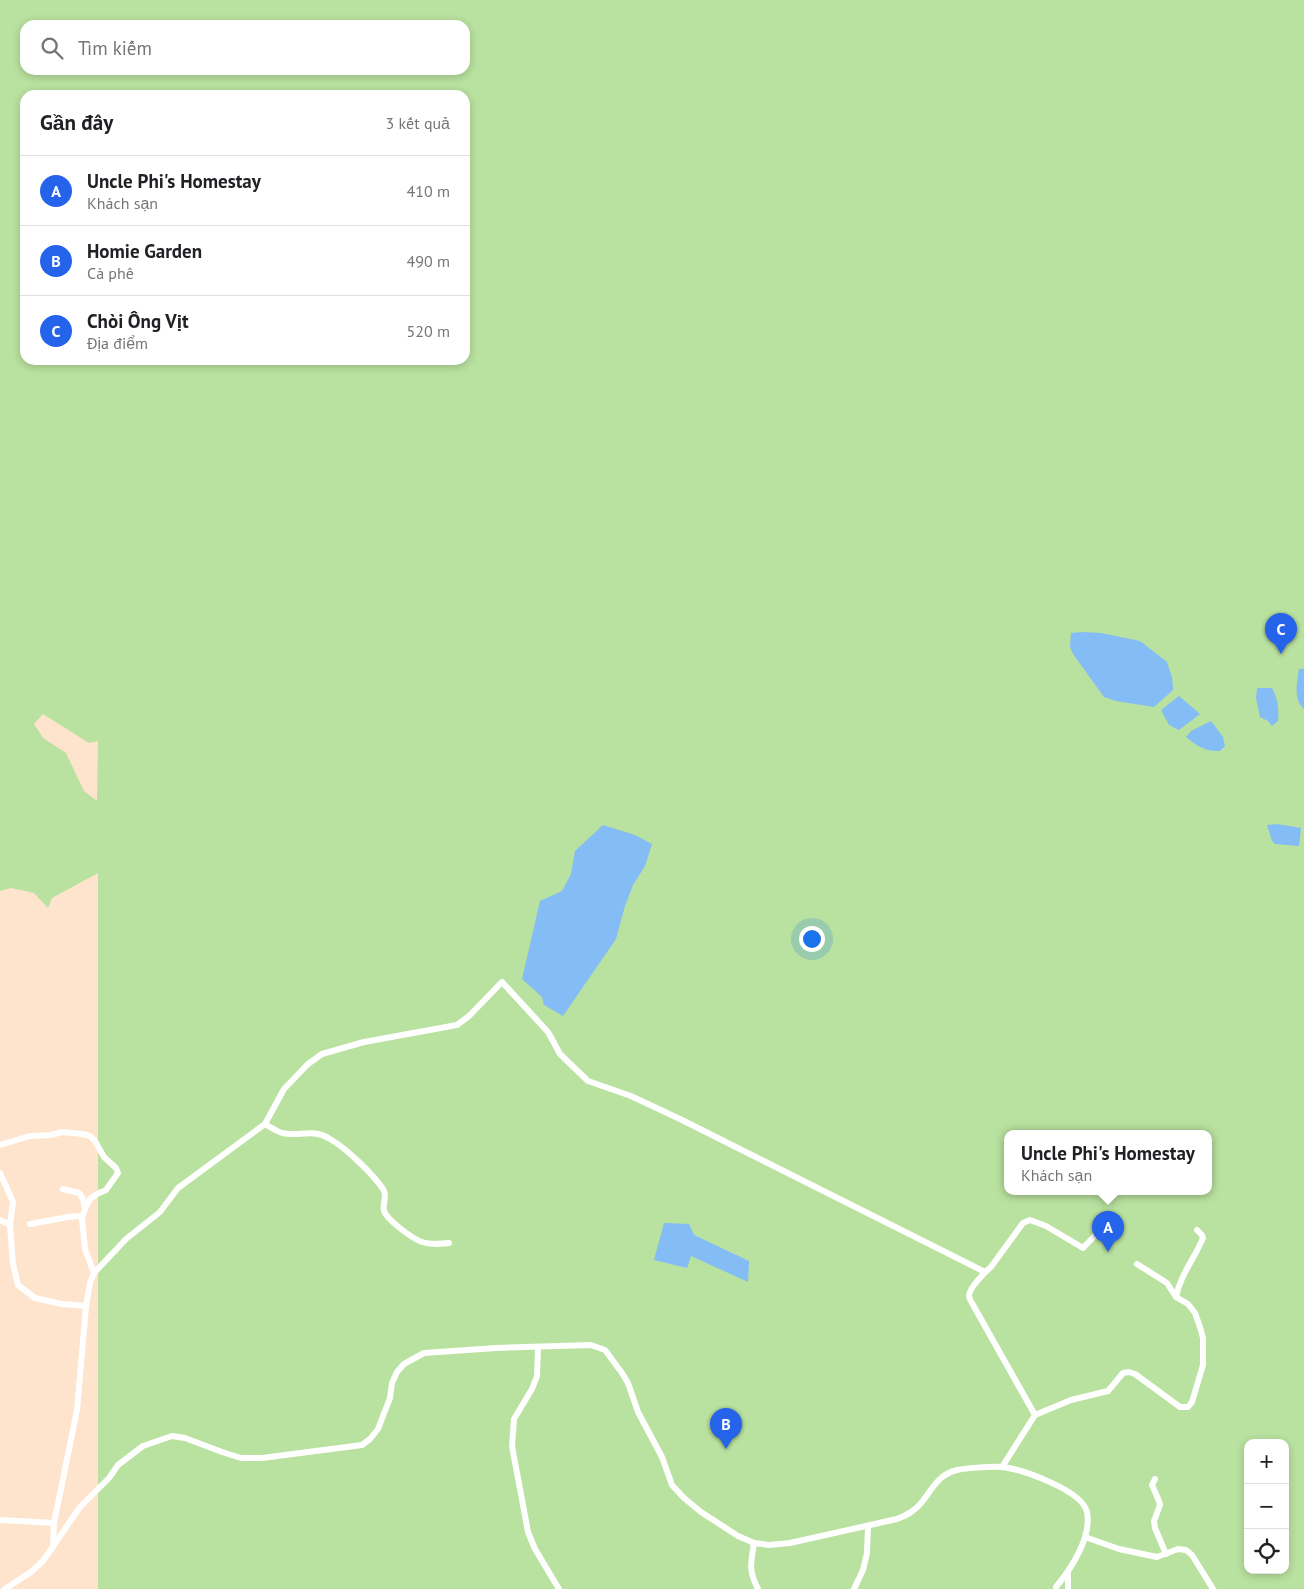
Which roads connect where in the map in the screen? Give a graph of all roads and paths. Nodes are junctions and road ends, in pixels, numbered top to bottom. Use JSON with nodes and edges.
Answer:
{"nodes":[{"id":1,"x":265,"y":1124,"type":"junction"},
{"id":2,"x":0,"y":1145,"type":"edge"},
{"id":3,"x":0,"y":1173,"type":"edge"},
{"id":4,"x":63,"y":1189,"type":"dead end"},
{"id":5,"x":85,"y":1209,"type":"junction"},
{"id":6,"x":82,"y":1219,"type":"junction"},
{"id":7,"x":0,"y":1220,"type":"edge"},
{"id":8,"x":1108,"y":1222,"type":"dead end"},
{"id":9,"x":30,"y":1224,"type":"dead end"},
{"id":10,"x":10,"y":1225,"type":"junction"},
{"id":11,"x":1197,"y":1230,"type":"dead end"},
{"id":12,"x":449,"y":1243,"type":"dead end"},
{"id":13,"x":1137,"y":1264,"type":"dead end"},
{"id":14,"x":985,"y":1272,"type":"junction"},
{"id":15,"x":94,"y":1273,"type":"junction"},
{"id":16,"x":1176,"y":1297,"type":"junction"},
{"id":17,"x":86,"y":1306,"type":"junction"},
{"id":18,"x":538,"y":1348,"type":"junction"},
{"id":19,"x":1034,"y":1415,"type":"junction"},
{"id":20,"x":1002,"y":1467,"type":"junction"},
{"id":21,"x":1155,"y":1479,"type":"dead end"},
{"id":22,"x":0,"y":1520,"type":"edge"},
{"id":23,"x":54,"y":1523,"type":"junction"},
{"id":24,"x":868,"y":1526,"type":"junction"},
{"id":25,"x":1085,"y":1537,"type":"junction"},
{"id":26,"x":754,"y":1543,"type":"junction"},
{"id":27,"x":52,"y":1547,"type":"junction"},
{"id":28,"x":1166,"y":1554,"type":"junction"},
{"id":29,"x":1068,"y":1572,"type":"junction"},
{"id":30,"x":1056,"y":1587,"type":"dead end"},
{"id":31,"x":5,"y":1589,"type":"edge"},
{"id":32,"x":559,"y":1589,"type":"edge"},
{"id":33,"x":758,"y":1589,"type":"edge"},
{"id":34,"x":854,"y":1589,"type":"edge"},
{"id":35,"x":1068,"y":1589,"type":"edge"},
{"id":36,"x":1213,"y":1589,"type":"edge"}],
"edges":[{"from":1,"to":12,"type":"street"},
{"from":1,"to":14,"type":"street"},
{"from":1,"to":15,"type":"street"},
{"from":2,"to":5,"type":"street"},
{"from":3,"to":10,"type":"street"},
{"from":4,"to":5,"type":"street"},
{"from":5,"to":6,"type":"street"},
{"from":6,"to":9,"type":"street"},
{"from":6,"to":15,"type":"street"},
{"from":7,"to":10,"type":"street"},
{"from":8,"to":14,"type":"street"},
{"from":10,"to":17,"type":"street"},
{"from":11,"to":16,"type":"street"},
{"from":13,"to":16,"type":"street"},
{"from":14,"to":19,"type":"street"},
{"from":15,"to":17,"type":"street"},
{"from":16,"to":19,"type":"street"},
{"from":17,"to":23,"type":"street"},
{"from":18,"to":26,"type":"street"},
{"from":18,"to":27,"type":"street"},
{"from":18,"to":32,"type":"street"},
{"from":19,"to":20,"type":"street"},
{"from":20,"to":24,"type":"street"},
{"from":20,"to":25,"type":"street"},
{"from":21,"to":28,"type":"street"},
{"from":22,"to":23,"type":"street"},
{"from":23,"to":27,"type":"street"},
{"from":24,"to":26,"type":"street"},
{"from":24,"to":34,"type":"street"},
{"from":25,"to":28,"type":"street"},
{"from":25,"to":29,"type":"street"},
{"from":26,"to":33,"type":"street"},
{"from":27,"to":31,"type":"street"},
{"from":28,"to":36,"type":"street"},
{"from":29,"to":30,"type":"street"},
{"from":29,"to":35,"type":"street"}]}
